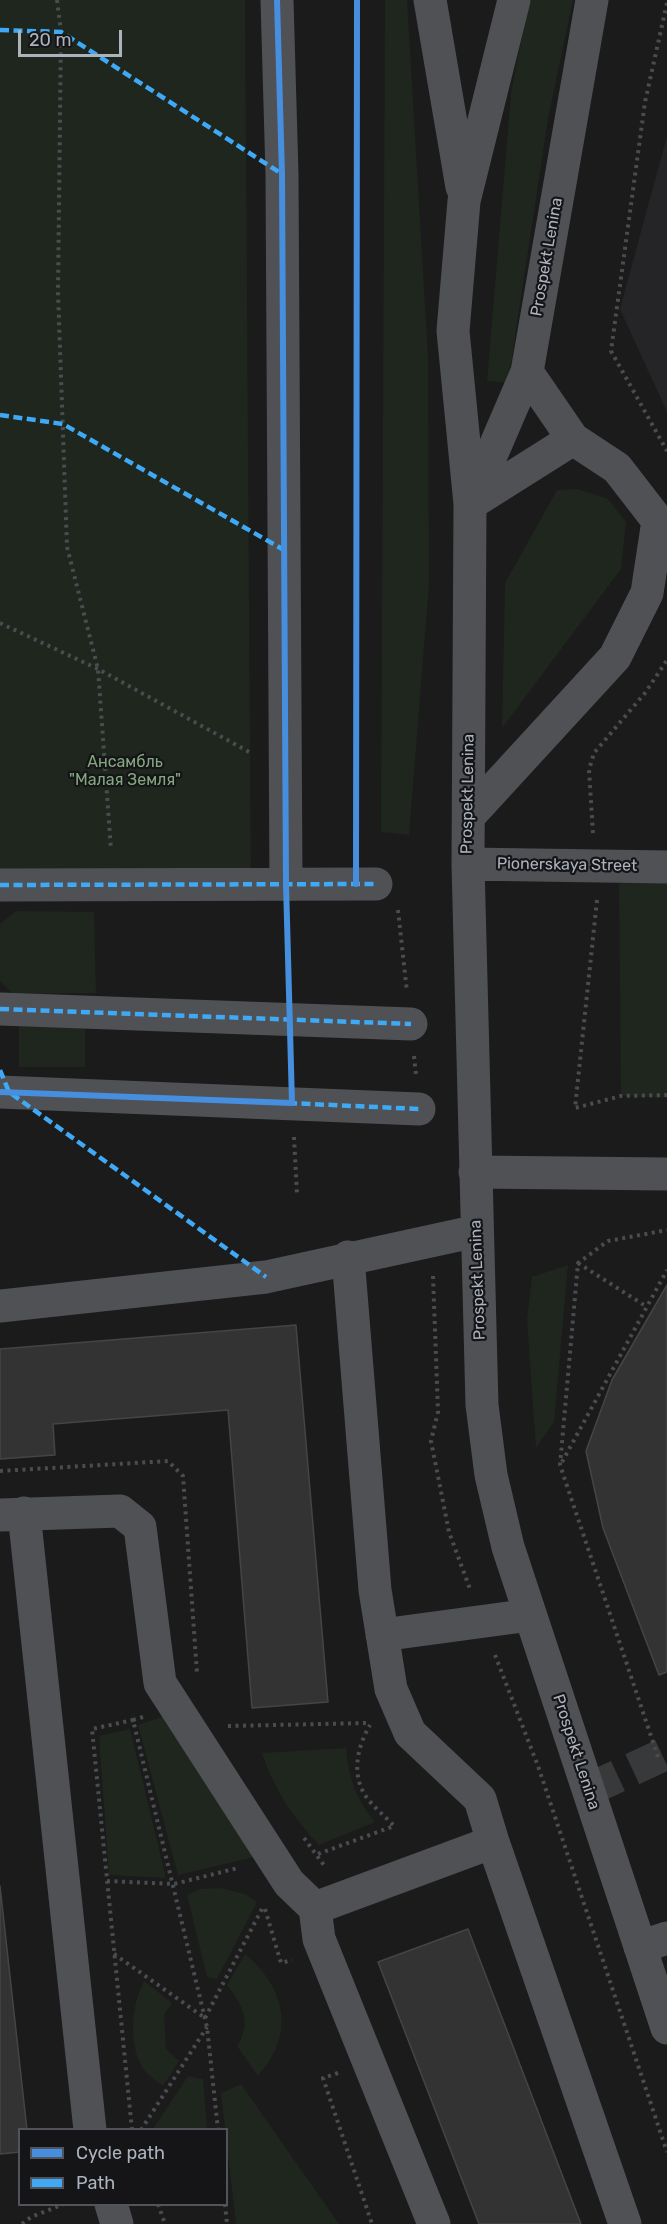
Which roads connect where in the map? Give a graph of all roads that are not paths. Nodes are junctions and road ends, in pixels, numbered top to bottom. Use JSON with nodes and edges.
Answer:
{"nodes":[{"id":1,"x":277,"y":0,"type":"edge"},
{"id":2,"x":430,"y":0,"type":"edge"},
{"id":3,"x":514,"y":0,"type":"edge"},
{"id":4,"x":592,"y":0,"type":"edge"},
{"id":5,"x":464,"y":201,"type":"junction"},
{"id":6,"x":527,"y":372,"type":"junction"},
{"id":7,"x":573,"y":439,"type":"junction"},
{"id":8,"x":470,"y":504,"type":"junction"},
{"id":9,"x":469,"y":816,"type":"junction"},
{"id":10,"x":468,"y":864,"type":"junction"},
{"id":11,"x":667,"y":867,"type":"edge"},
{"id":12,"x":286,"y":884,"type":"junction"},
{"id":13,"x":366,"y":884,"type":"road end"},
{"id":14,"x":0,"y":885,"type":"edge"},
{"id":15,"x":0,"y":1009,"type":"edge"},
{"id":16,"x":411,"y":1024,"type":"dead end"},
{"id":17,"x":0,"y":1092,"type":"edge"},
{"id":18,"x":419,"y":1109,"type":"dead end"},
{"id":19,"x":475,"y":1172,"type":"junction"},
{"id":20,"x":667,"y":1174,"type":"edge"},
{"id":21,"x":477,"y":1231,"type":"junction"},
{"id":22,"x":348,"y":1257,"type":"junction"},
{"id":23,"x":0,"y":1306,"type":"edge"},
{"id":24,"x":12,"y":1514,"type":"edge"},
{"id":25,"x":530,"y":1615,"type":"junction"},
{"id":26,"x":382,"y":1635,"type":"junction"},
{"id":27,"x":493,"y":1842,"type":"junction"},
{"id":28,"x":329,"y":1903,"type":"junction"},
{"id":29,"x":654,"y":1942,"type":"edge"},
{"id":30,"x":667,"y":2028,"type":"edge"},
{"id":31,"x":90,"y":2128,"type":"edge"},
{"id":32,"x":111,"y":2206,"type":"edge"},
{"id":33,"x":117,"y":2224,"type":"edge"},
{"id":34,"x":434,"y":2224,"type":"edge"},
{"id":35,"x":625,"y":2224,"type":"edge"}],
"edges":[{"from":1,"to":12,"type":"street"},
{"from":2,"to":5,"type":"street","name":"Prospekt Lenina"},
{"from":3,"to":5,"type":"street","name":"Prospekt Lenina"},
{"from":4,"to":6,"type":"street","name":"Prospekt Lenina"},
{"from":5,"to":8,"type":"street","name":"Prospekt Lenina"},
{"from":6,"to":7,"type":"street"},
{"from":6,"to":8,"type":"street","name":"Prospekt Lenina"},
{"from":7,"to":8,"type":"street"},
{"from":7,"to":9,"type":"street"},
{"from":8,"to":9,"type":"street","name":"Prospekt Lenina"},
{"from":9,"to":10,"type":"street","name":"Prospekt Lenina"},
{"from":10,"to":11,"type":"street","name":"Pionerskaya Street"},
{"from":10,"to":19,"type":"street","name":"Prospekt Lenina"},
{"from":12,"to":13,"type":"street"},
{"from":12,"to":14,"type":"street"},
{"from":15,"to":16,"type":"street"},
{"from":17,"to":18,"type":"street"},
{"from":19,"to":20,"type":"street"},
{"from":19,"to":21,"type":"street","name":"Prospekt Lenina"},
{"from":21,"to":22,"type":"street"},
{"from":21,"to":25,"type":"street","name":"Prospekt Lenina"},
{"from":22,"to":23,"type":"street"},
{"from":22,"to":26,"type":"street"},
{"from":24,"to":28,"type":"street"},
{"from":24,"to":31,"type":"street"},
{"from":25,"to":26,"type":"street"},
{"from":25,"to":29,"type":"street","name":"Prospekt Lenina"},
{"from":26,"to":27,"type":"street"},
{"from":27,"to":28,"type":"street"},
{"from":27,"to":35,"type":"street"},
{"from":28,"to":34,"type":"street"},
{"from":29,"to":30,"type":"street","name":"Prospekt Lenina"},
{"from":32,"to":33,"type":"street"}]}
